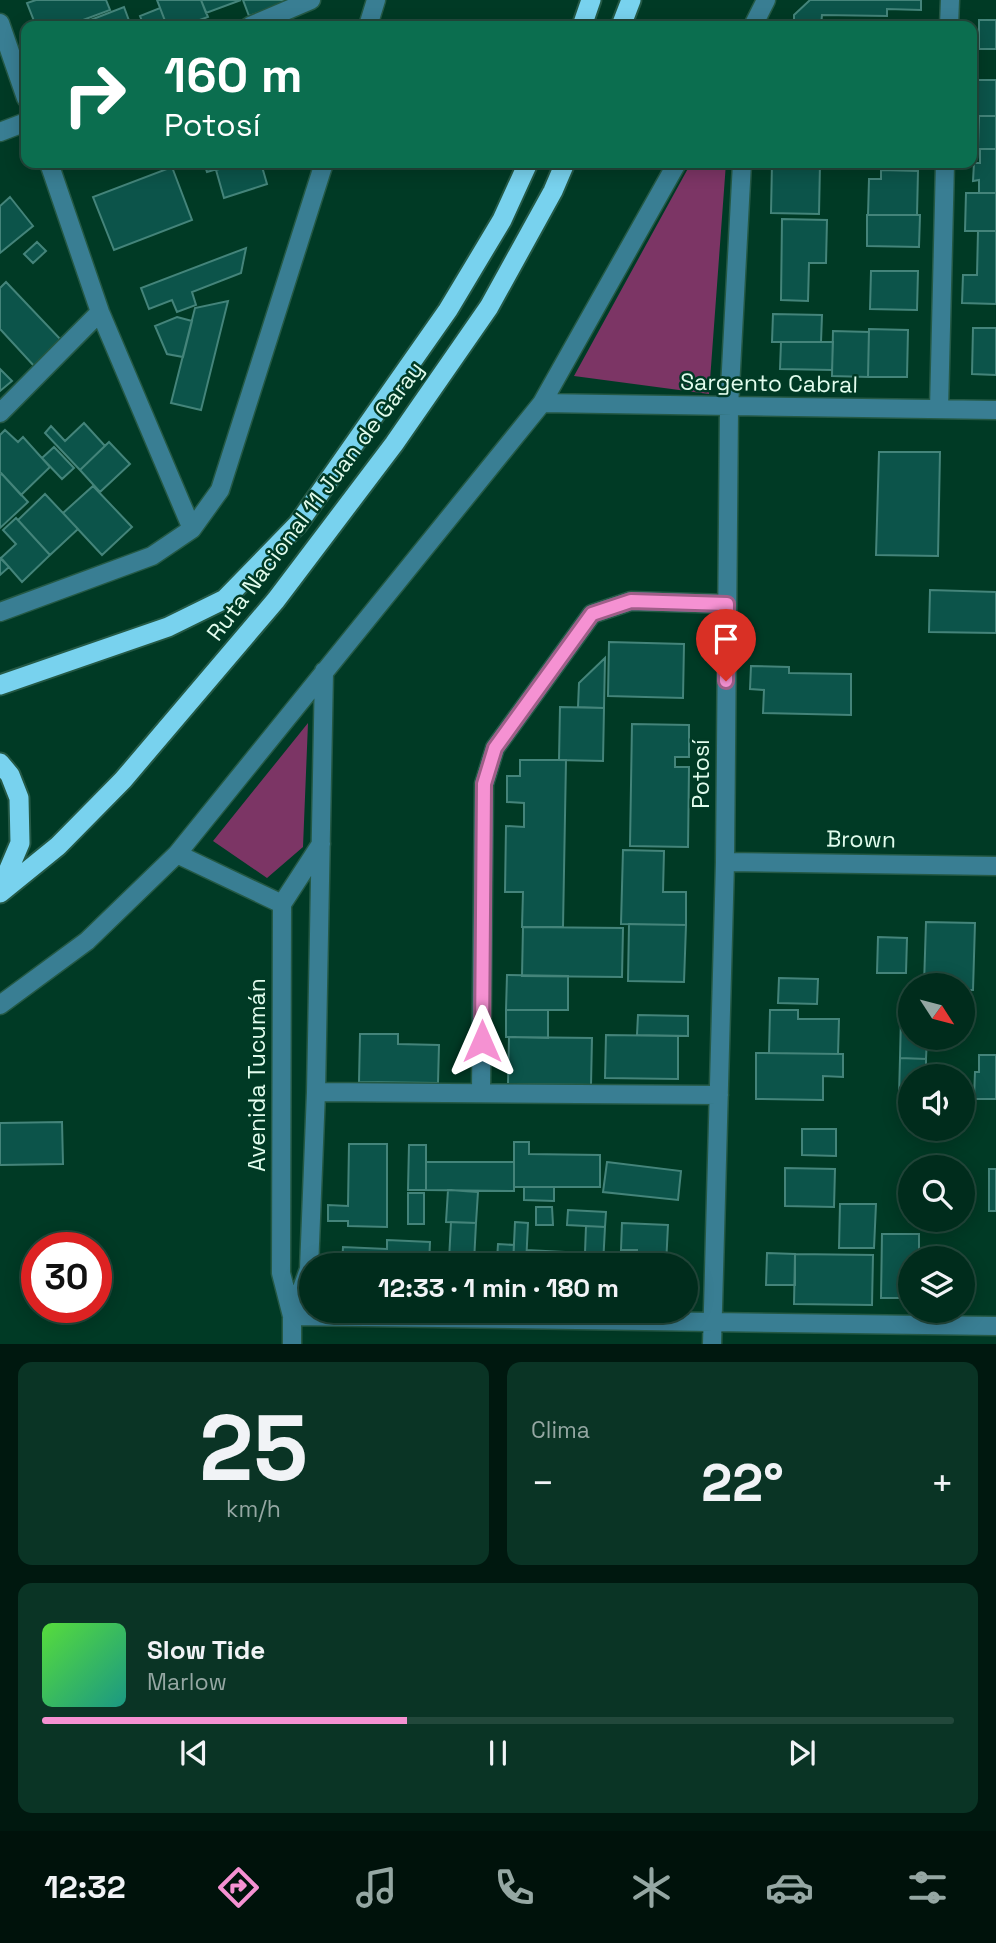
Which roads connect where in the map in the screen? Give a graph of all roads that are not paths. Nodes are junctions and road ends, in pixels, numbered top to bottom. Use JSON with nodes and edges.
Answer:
{"nodes":[{"id":1,"x":311,"y":0,"type":"edge"},
{"id":2,"x":376,"y":0,"type":"edge"},
{"id":3,"x":591,"y":0,"type":"edge"},
{"id":4,"x":631,"y":0,"type":"edge"},
{"id":5,"x":950,"y":0,"type":"edge"},
{"id":6,"x":262,"y":21,"type":"edge"},
{"id":7,"x":370,"y":21,"type":"edge"},
{"id":8,"x":584,"y":21,"type":"edge"},
{"id":9,"x":623,"y":21,"type":"edge"},
{"id":10,"x":949,"y":21,"type":"edge"},
{"id":11,"x":0,"y":23,"type":"edge"},
{"id":12,"x":21,"y":84,"type":"edge"},
{"id":13,"x":21,"y":124,"type":"edge"},
{"id":14,"x":0,"y":132,"type":"edge"},
{"id":15,"x":50,"y":168,"type":"edge"},
{"id":16,"x":322,"y":168,"type":"edge"},
{"id":17,"x":526,"y":168,"type":"edge"},
{"id":18,"x":563,"y":168,"type":"edge"},
{"id":19,"x":674,"y":168,"type":"edge"},
{"id":20,"x":742,"y":168,"type":"edge"},
{"id":21,"x":945,"y":168,"type":"edge"},
{"id":22,"x":100,"y":312,"type":"junction"},
{"id":23,"x":541,"y":403,"type":"junction"},
{"id":24,"x":729,"y":407,"type":"junction"},
{"id":25,"x":939,"y":410,"type":"junction"},
{"id":26,"x":996,"y":410,"type":"edge"},
{"id":27,"x":0,"y":413,"type":"edge"},
{"id":28,"x":192,"y":529,"type":"junction"},
{"id":29,"x":727,"y":604,"type":"junction"},
{"id":30,"x":0,"y":612,"type":"edge"},
{"id":31,"x":324,"y":671,"type":"junction"},
{"id":32,"x":0,"y":685,"type":"edge"},
{"id":33,"x":0,"y":763,"type":"edge"},
{"id":34,"x":321,"y":844,"type":"junction"},
{"id":35,"x":177,"y":854,"type":"junction"},
{"id":36,"x":725,"y":862,"type":"junction"},
{"id":37,"x":996,"y":866,"type":"edge"},
{"id":38,"x":0,"y":892,"type":"edge"},
{"id":39,"x":282,"y":904,"type":"junction"},
{"id":40,"x":0,"y":1005,"type":"edge"},
{"id":41,"x":316,"y":1092,"type":"junction"},
{"id":42,"x":481,"y":1092,"type":"junction"},
{"id":43,"x":719,"y":1095,"type":"junction"},
{"id":44,"x":292,"y":1316,"type":"junction"},
{"id":45,"x":712,"y":1322,"type":"junction"},
{"id":46,"x":996,"y":1326,"type":"edge"},
{"id":47,"x":292,"y":1344,"type":"edge"},
{"id":48,"x":712,"y":1344,"type":"edge"}],
"edges":[{"from":1,"to":6,"type":"street"},
{"from":2,"to":7,"type":"street"},
{"from":3,"to":8,"type":"highway"},
{"from":4,"to":9,"type":"highway"},
{"from":5,"to":10,"type":"street"},
{"from":11,"to":12,"type":"street"},
{"from":13,"to":14,"type":"street"},
{"from":15,"to":22,"type":"street"},
{"from":16,"to":28,"type":"street"},
{"from":17,"to":32,"type":"highway","name":"Ruta Nacional 11 Juan de Garay"},
{"from":18,"to":38,"type":"highway","name":"Ruta Nacional 11 Juan de Garay"},
{"from":19,"to":23,"type":"street"},
{"from":20,"to":24,"type":"street","name":"Potosí"},
{"from":21,"to":25,"type":"street"},
{"from":22,"to":27,"type":"street"},
{"from":22,"to":28,"type":"street"},
{"from":23,"to":24,"type":"street","name":"Sargento Cabral"},
{"from":23,"to":31,"type":"street"},
{"from":24,"to":25,"type":"street","name":"Sargento Cabral"},
{"from":24,"to":29,"type":"street","name":"Potosí"},
{"from":25,"to":26,"type":"street","name":"Sargento Cabral"},
{"from":28,"to":30,"type":"street"},
{"from":29,"to":36,"type":"street","name":"Potosí"},
{"from":29,"to":42,"type":"street"},
{"from":31,"to":34,"type":"street","name":"Avenida Tucumán"},
{"from":31,"to":35,"type":"street"},
{"from":33,"to":38,"type":"highway"},
{"from":34,"to":39,"type":"street"},
{"from":34,"to":41,"type":"street","name":"Avenida Tucumán"},
{"from":35,"to":39,"type":"street"},
{"from":35,"to":40,"type":"street"},
{"from":36,"to":37,"type":"street","name":"Brown"},
{"from":36,"to":43,"type":"street","name":"Potosí"},
{"from":39,"to":44,"type":"street","name":"Avenida Tucumán"},
{"from":41,"to":42,"type":"street"},
{"from":41,"to":44,"type":"street","name":"Avenida Tucumán"},
{"from":42,"to":43,"type":"street"},
{"from":43,"to":45,"type":"street","name":"Potosí"},
{"from":44,"to":45,"type":"street"},
{"from":44,"to":47,"type":"street","name":"Avenida Tucumán"},
{"from":45,"to":46,"type":"street"},
{"from":45,"to":48,"type":"street","name":"Potosí"}]}
